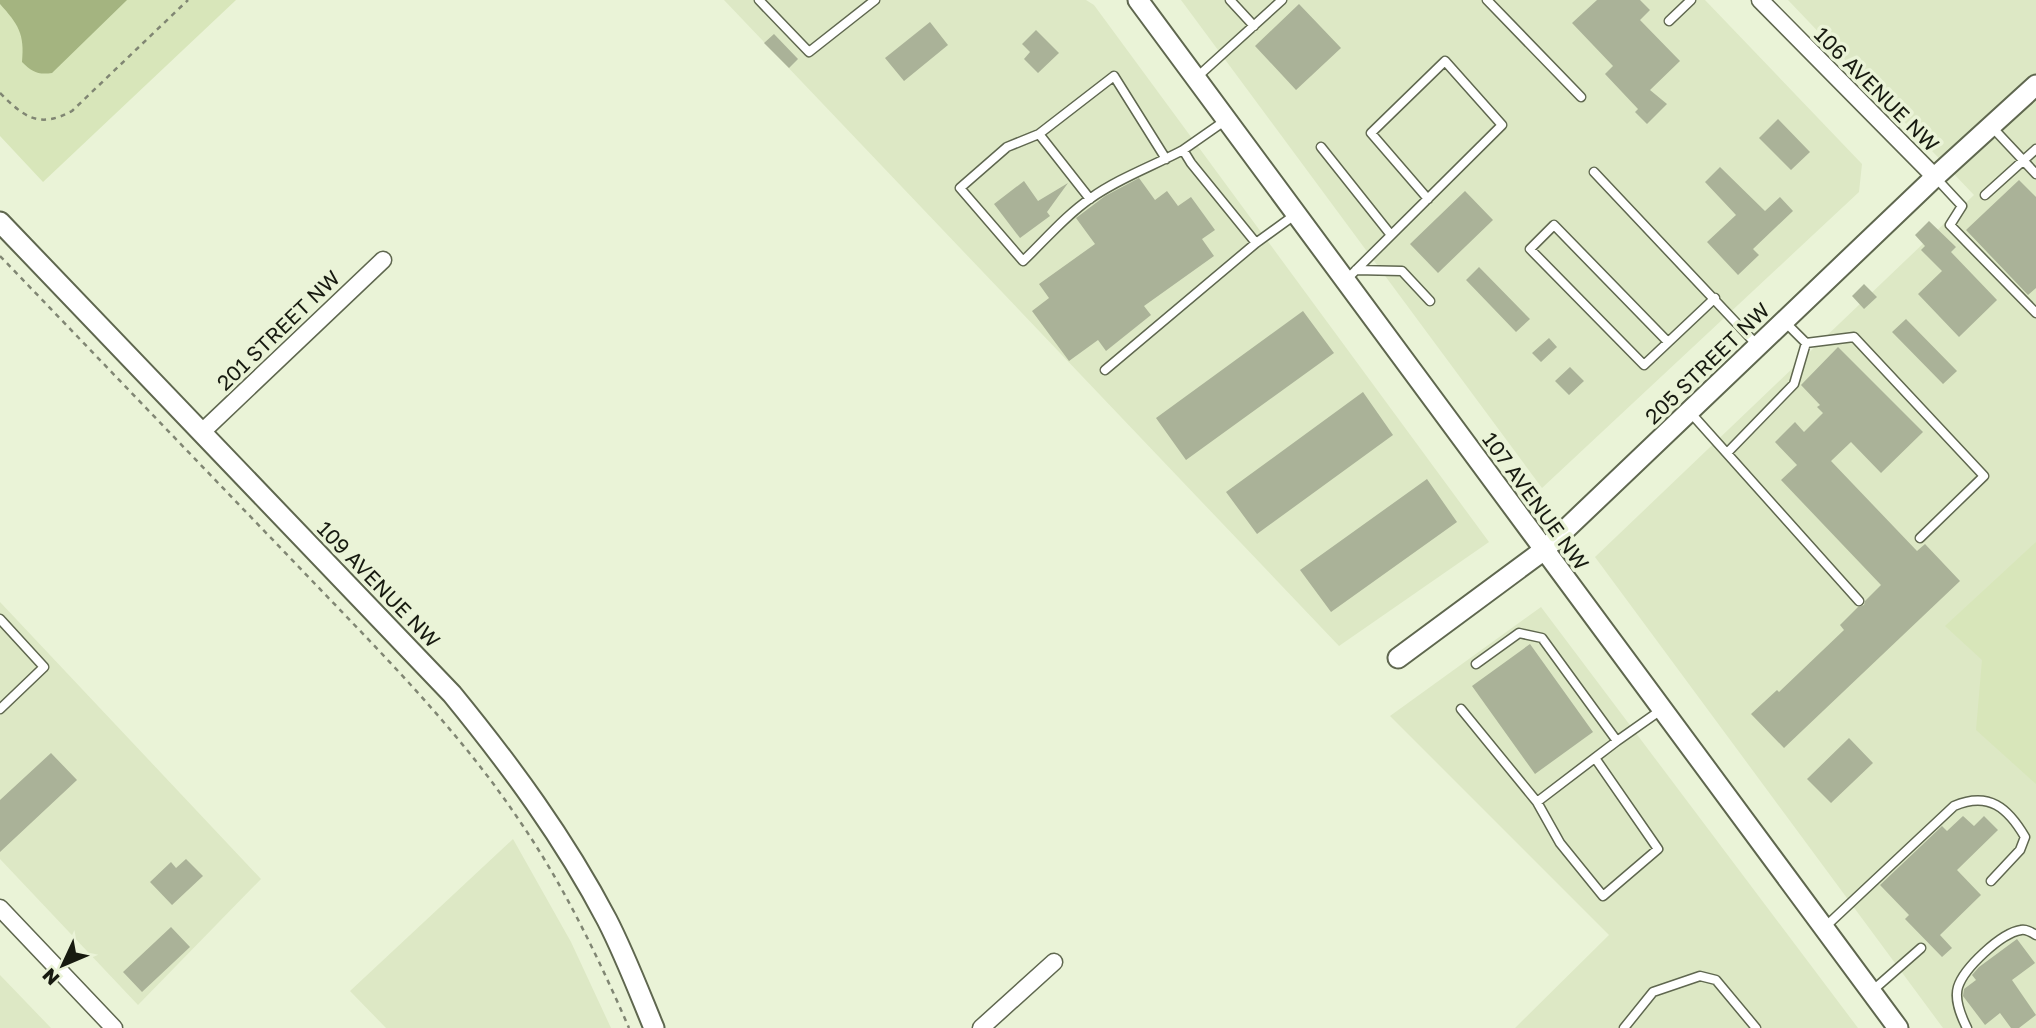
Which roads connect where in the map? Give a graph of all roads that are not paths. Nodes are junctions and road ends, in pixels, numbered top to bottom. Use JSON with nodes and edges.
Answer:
{"nodes":[{"id":1,"x":759,"y":0,"type":"edge"},
{"id":2,"x":875,"y":0,"type":"edge"},
{"id":3,"x":1138,"y":0,"type":"edge"},
{"id":4,"x":1230,"y":0,"type":"edge"},
{"id":5,"x":1282,"y":0,"type":"edge"},
{"id":6,"x":1487,"y":0,"type":"edge"},
{"id":7,"x":1691,"y":0,"type":"edge"},
{"id":8,"x":1760,"y":0,"type":"edge"},
{"id":9,"x":1670,"y":21,"type":"dead end"},
{"id":10,"x":1254,"y":26,"type":"junction"},
{"id":11,"x":1196,"y":78,"type":"junction"},
{"id":12,"x":2036,"y":85,"type":"edge"},
{"id":13,"x":1581,"y":97,"type":"dead end"},
{"id":14,"x":1226,"y":120,"type":"junction"},
{"id":15,"x":1991,"y":126,"type":"junction"},
{"id":16,"x":1039,"y":134,"type":"junction"},
{"id":17,"x":1321,"y":147,"type":"dead end"},
{"id":18,"x":2036,"y":149,"type":"edge"},
{"id":19,"x":1183,"y":150,"type":"junction"},
{"id":20,"x":1167,"y":159,"type":"junction"},
{"id":21,"x":2023,"y":161,"type":"junction"},
{"id":22,"x":1594,"y":172,"type":"dead end"},
{"id":23,"x":2036,"y":174,"type":"edge"},
{"id":24,"x":1935,"y":177,"type":"junction"},
{"id":25,"x":1986,"y":195,"type":"dead end"},
{"id":26,"x":1090,"y":199,"type":"junction"},
{"id":27,"x":1428,"y":199,"type":"junction"},
{"id":28,"x":1296,"y":214,"type":"junction"},
{"id":29,"x":0,"y":222,"type":"edge"},
{"id":30,"x":1391,"y":235,"type":"junction"},
{"id":31,"x":1256,"y":243,"type":"junction"},
{"id":32,"x":383,"y":260,"type":"dead end"},
{"id":33,"x":1351,"y":276,"type":"junction"},
{"id":34,"x":1715,"y":299,"type":"junction"},
{"id":35,"x":1430,"y":301,"type":"dead end"},
{"id":36,"x":2036,"y":313,"type":"edge"},
{"id":37,"x":1784,"y":321,"type":"junction"},
{"id":38,"x":1668,"y":342,"type":"junction"},
{"id":39,"x":1806,"y":343,"type":"junction"},
{"id":40,"x":1758,"y":346,"type":"junction"},
{"id":41,"x":1105,"y":370,"type":"dead end"},
{"id":42,"x":1689,"y":411,"type":"junction"},
{"id":43,"x":202,"y":432,"type":"junction"},
{"id":44,"x":1727,"y":453,"type":"junction"},
{"id":45,"x":1920,"y":538,"type":"dead end"},
{"id":46,"x":1544,"y":550,"type":"junction"},
{"id":47,"x":1859,"y":601,"type":"dead end"},
{"id":48,"x":0,"y":619,"type":"edge"},
{"id":49,"x":1398,"y":659,"type":"dead end"},
{"id":50,"x":1476,"y":664,"type":"dead end"},
{"id":51,"x":0,"y":709,"type":"edge"},
{"id":52,"x":1461,"y":709,"type":"dead end"},
{"id":53,"x":1661,"y":710,"type":"junction"},
{"id":54,"x":1617,"y":741,"type":"junction"},
{"id":55,"x":1595,"y":758,"type":"junction"},
{"id":56,"x":1537,"y":802,"type":"junction"},
{"id":57,"x":1991,"y":881,"type":"dead end"},
{"id":58,"x":0,"y":908,"type":"edge"},
{"id":59,"x":1823,"y":929,"type":"junction"},
{"id":60,"x":2036,"y":934,"type":"edge"},
{"id":61,"x":1921,"y":948,"type":"dead end"},
{"id":62,"x":1054,"y":962,"type":"dead end"},
{"id":63,"x":1870,"y":993,"type":"junction"},
{"id":64,"x":114,"y":1028,"type":"edge"},
{"id":65,"x":654,"y":1028,"type":"edge"},
{"id":66,"x":981,"y":1028,"type":"edge"},
{"id":67,"x":1624,"y":1028,"type":"edge"},
{"id":68,"x":1756,"y":1028,"type":"edge"},
{"id":69,"x":1898,"y":1028,"type":"edge"},
{"id":70,"x":1967,"y":1028,"type":"edge"}],
"edges":[{"from":1,"to":2,"type":"lane"},
{"from":3,"to":11,"type":"street","name":"107 AVENUE NW"},
{"from":4,"to":10,"type":"lane"},
{"from":5,"to":10,"type":"lane"},
{"from":6,"to":13,"type":"lane"},
{"from":7,"to":9,"type":"lane"},
{"from":8,"to":24,"type":"street","name":"106 AVENUE NW"},
{"from":10,"to":11,"type":"lane"},
{"from":11,"to":14,"type":"street","name":"107 AVENUE NW"},
{"from":12,"to":15,"type":"street","name":"205 STREET NW"},
{"from":14,"to":19,"type":"lane"},
{"from":14,"to":28,"type":"street","name":"107 AVENUE NW"},
{"from":15,"to":21,"type":"lane"},
{"from":15,"to":24,"type":"street","name":"205 STREET NW"},
{"from":16,"to":20,"type":"lane"},
{"from":16,"to":26,"type":"lane"},
{"from":16,"to":26,"type":"lane"},
{"from":17,"to":30,"type":"lane"},
{"from":18,"to":21,"type":"lane"},
{"from":19,"to":20,"type":"lane"},
{"from":19,"to":31,"type":"lane"},
{"from":20,"to":26,"type":"lane"},
{"from":21,"to":23,"type":"lane"},
{"from":21,"to":25,"type":"lane"},
{"from":22,"to":34,"type":"lane"},
{"from":24,"to":36,"type":"lane"},
{"from":24,"to":37,"type":"street","name":"205 STREET NW"},
{"from":27,"to":27,"type":"lane"},
{"from":27,"to":30,"type":"lane"},
{"from":28,"to":31,"type":"lane"},
{"from":28,"to":33,"type":"street","name":"107 AVENUE NW"},
{"from":29,"to":43,"type":"street","name":"109 AVENUE NW"},
{"from":30,"to":33,"type":"lane"},
{"from":31,"to":41,"type":"lane"},
{"from":32,"to":43,"type":"street","name":"201 STREET NW"},
{"from":33,"to":35,"type":"lane"},
{"from":33,"to":46,"type":"street","name":"107 AVENUE NW"},
{"from":34,"to":38,"type":"lane"},
{"from":34,"to":40,"type":"lane"},
{"from":37,"to":39,"type":"lane"},
{"from":37,"to":40,"type":"street","name":"205 STREET NW"},
{"from":38,"to":38,"type":"lane"},
{"from":39,"to":44,"type":"lane"},
{"from":39,"to":45,"type":"lane"},
{"from":40,"to":42,"type":"street","name":"205 STREET NW"},
{"from":42,"to":44,"type":"lane"},
{"from":42,"to":46,"type":"street","name":"205 STREET NW"},
{"from":43,"to":65,"type":"street","name":"109 AVENUE NW"},
{"from":44,"to":47,"type":"lane"},
{"from":46,"to":49,"type":"street","name":"205 STREET NW"},
{"from":46,"to":53,"type":"street","name":"107 AVENUE NW"},
{"from":48,"to":51,"type":"lane"},
{"from":50,"to":54,"type":"lane"},
{"from":52,"to":56,"type":"lane"},
{"from":53,"to":54,"type":"lane"},
{"from":53,"to":59,"type":"street","name":"107 AVENUE NW"},
{"from":54,"to":55,"type":"lane"},
{"from":55,"to":56,"type":"lane"},
{"from":55,"to":56,"type":"lane"},
{"from":57,"to":59,"type":"lane"},
{"from":58,"to":64,"type":"street"},
{"from":59,"to":63,"type":"street","name":"107 AVENUE NW"},
{"from":60,"to":70,"type":"lane"},
{"from":61,"to":63,"type":"lane"},
{"from":62,"to":66,"type":"street"},
{"from":63,"to":69,"type":"street","name":"107 AVENUE NW"},
{"from":67,"to":68,"type":"lane"}]}
